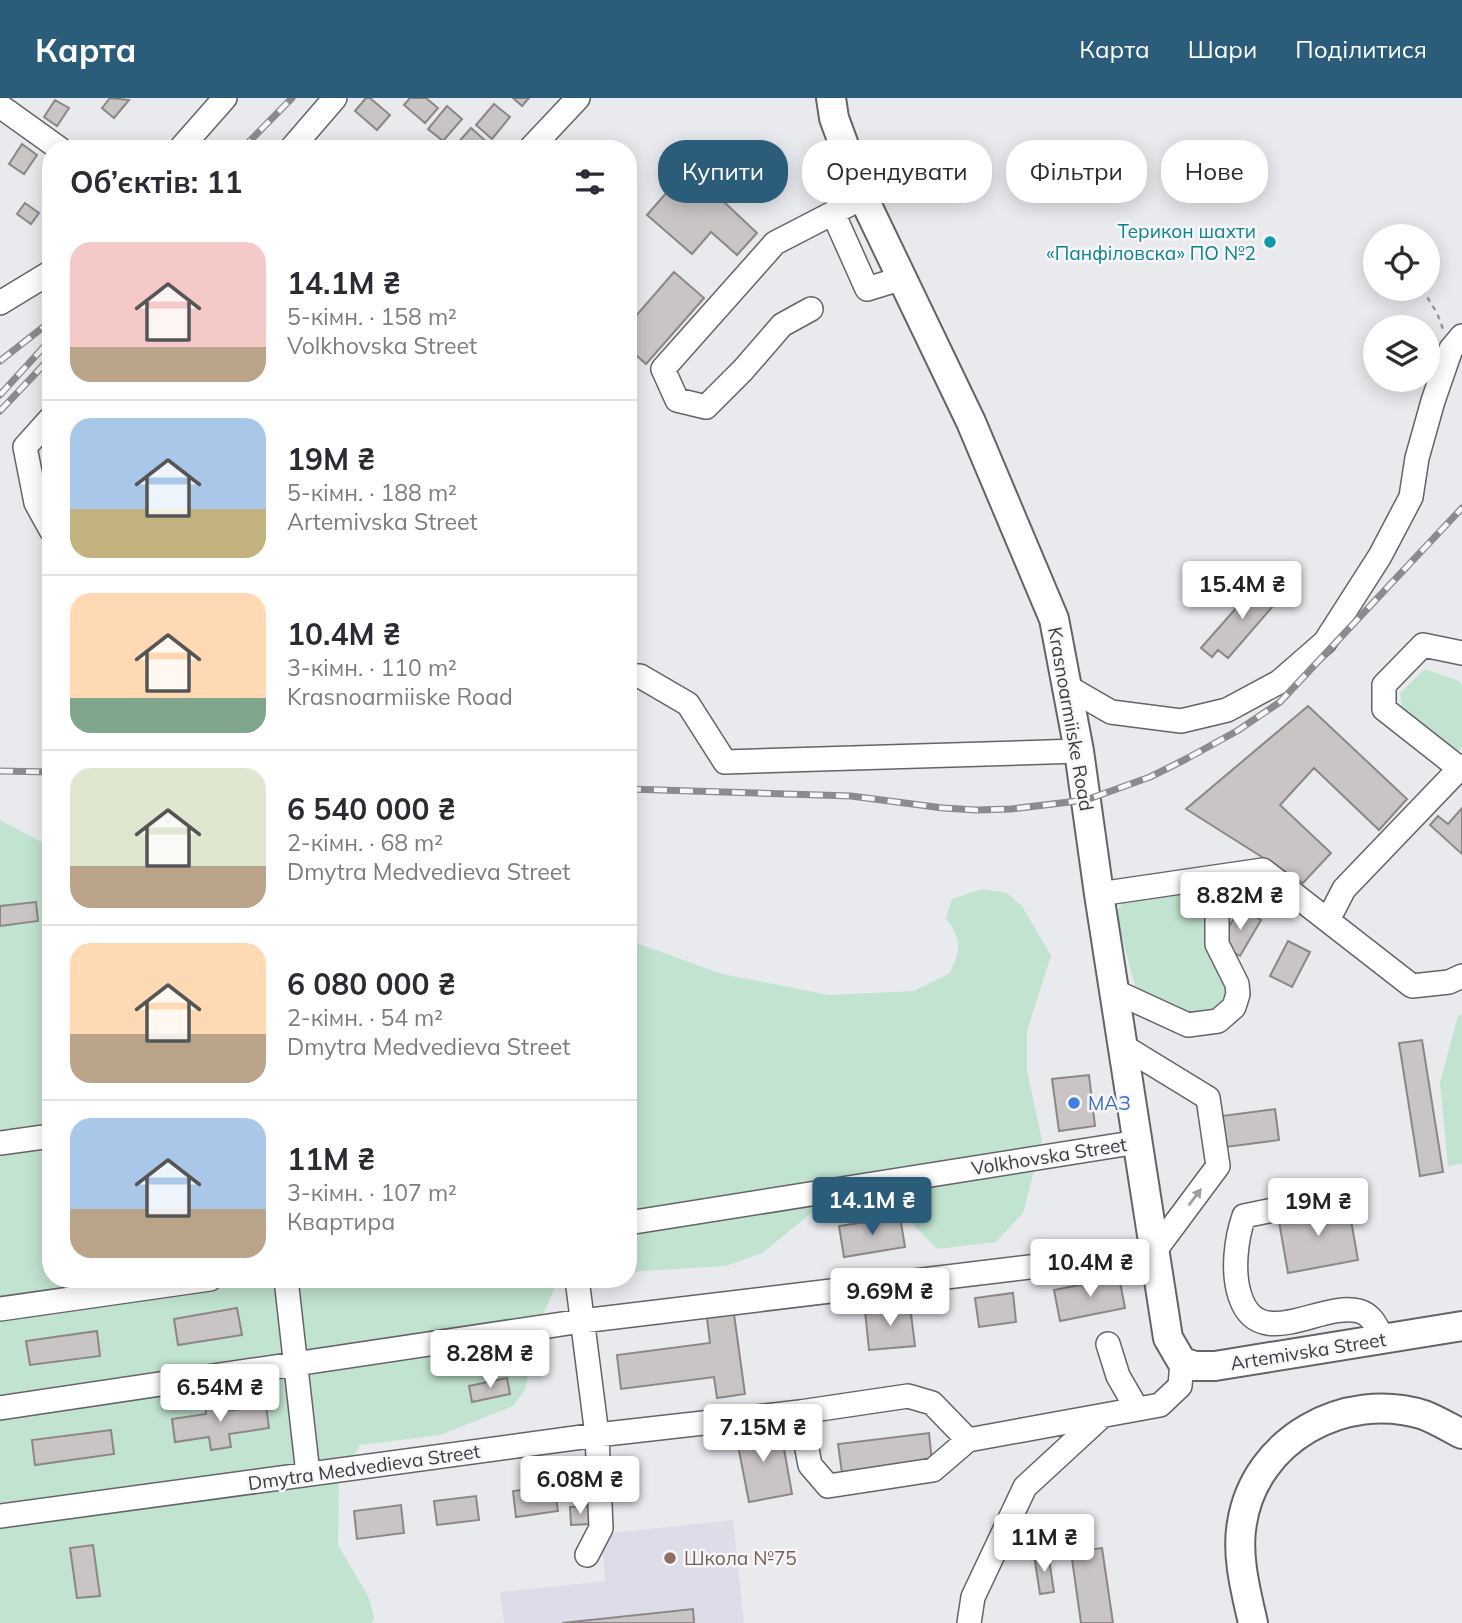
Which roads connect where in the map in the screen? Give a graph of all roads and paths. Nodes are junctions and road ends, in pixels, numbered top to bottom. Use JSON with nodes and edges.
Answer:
{"nodes":[{"id":1,"x":225,"y":98,"type":"edge"},
{"id":2,"x":335,"y":98,"type":"edge"},
{"id":3,"x":578,"y":98,"type":"edge"},
{"id":4,"x":831,"y":98,"type":"edge"},
{"id":5,"x":0,"y":106,"type":"edge"},
{"id":6,"x":47,"y":140,"type":"edge"},
{"id":7,"x":188,"y":140,"type":"edge"},
{"id":8,"x":298,"y":140,"type":"edge"},
{"id":9,"x":538,"y":140,"type":"edge"},
{"id":10,"x":842,"y":140,"type":"edge"},
{"id":11,"x":852,"y":203,"type":"edge"},
{"id":12,"x":866,"y":203,"type":"edge"},
{"id":13,"x":833,"y":213,"type":"junction"},
{"id":14,"x":42,"y":277,"type":"edge"},
{"id":15,"x":903,"y":278,"type":"junction"},
{"id":16,"x":1430,"y":301,"type":"edge"},
{"id":17,"x":0,"y":303,"type":"edge"},
{"id":18,"x":811,"y":309,"type":"dead end"},
{"id":19,"x":1457,"y":342,"type":"edge"},
{"id":20,"x":42,"y":428,"type":"edge"},
{"id":21,"x":42,"y":514,"type":"edge"},
{"id":22,"x":1462,"y":653,"type":"edge"},
{"id":23,"x":637,"y":676,"type":"edge"},
{"id":24,"x":1066,"y":685,"type":"junction"},
{"id":25,"x":1079,"y":751,"type":"junction"},
{"id":26,"x":1460,"y":767,"type":"edge"},
{"id":27,"x":1189,"y":881,"type":"junction"},
{"id":28,"x":1099,"y":894,"type":"junction"},
{"id":29,"x":1328,"y":920,"type":"junction"},
{"id":30,"x":1462,"y":976,"type":"edge"},
{"id":31,"x":1114,"y":991,"type":"junction"},
{"id":32,"x":1122,"y":1046,"type":"junction"},
{"id":33,"x":42,"y":1137,"type":"edge"},
{"id":34,"x":1138,"y":1142,"type":"junction"},
{"id":35,"x":0,"y":1143,"type":"edge"},
{"id":36,"x":1302,"y":1204,"type":"dead end"},
{"id":37,"x":637,"y":1222,"type":"edge"},
{"id":38,"x":1154,"y":1252,"type":"junction"},
{"id":39,"x":114,"y":1288,"type":"edge"},
{"id":40,"x":287,"y":1288,"type":"edge"},
{"id":41,"x":578,"y":1288,"type":"edge"},
{"id":42,"x":0,"y":1309,"type":"edge"},
{"id":43,"x":582,"y":1321,"type":"junction"},
{"id":44,"x":1462,"y":1326,"type":"edge"},
{"id":45,"x":1383,"y":1339,"type":"junction"},
{"id":46,"x":1108,"y":1344,"type":"dead end"},
{"id":47,"x":1175,"y":1350,"type":"junction"},
{"id":48,"x":295,"y":1364,"type":"junction"},
{"id":49,"x":0,"y":1408,"type":"edge"},
{"id":50,"x":1137,"y":1409,"type":"junction"},
{"id":51,"x":800,"y":1412,"type":"junction"},
{"id":52,"x":1102,"y":1416,"type":"junction"},
{"id":53,"x":1462,"y":1434,"type":"edge"},
{"id":54,"x":597,"y":1435,"type":"junction"},
{"id":55,"x":968,"y":1440,"type":"junction"},
{"id":56,"x":308,"y":1474,"type":"junction"},
{"id":57,"x":0,"y":1516,"type":"edge"},
{"id":58,"x":587,"y":1555,"type":"dead end"},
{"id":59,"x":969,"y":1623,"type":"edge"},
{"id":60,"x":1254,"y":1623,"type":"edge"}],
"edges":[{"from":1,"to":7,"type":"street"},
{"from":2,"to":8,"type":"street"},
{"from":3,"to":9,"type":"street"},
{"from":4,"to":10,"type":"main road","name":"Krasnoarmiiske Road"},
{"from":5,"to":6,"type":"street"},
{"from":11,"to":13,"type":"street"},
{"from":12,"to":15,"type":"main road","name":"Krasnoarmiiske Road"},
{"from":13,"to":15,"type":"street"},
{"from":13,"to":18,"type":"street"},
{"from":14,"to":17,"type":"street"},
{"from":15,"to":24,"type":"main road","name":"Krasnoarmiiske Road"},
{"from":16,"to":19,"type":"path"},
{"from":19,"to":24,"type":"street"},
{"from":20,"to":21,"type":"street"},
{"from":22,"to":26,"type":"street"},
{"from":23,"to":25,"type":"street"},
{"from":24,"to":25,"type":"main road","name":"Krasnoarmiiske Road"},
{"from":25,"to":28,"type":"main road","name":"Krasnoarmiiske Road"},
{"from":26,"to":29,"type":"street"},
{"from":27,"to":28,"type":"street"},
{"from":27,"to":29,"type":"street"},
{"from":27,"to":31,"type":"street"},
{"from":28,"to":31,"type":"main road","name":"Krasnoarmiiske Road"},
{"from":29,"to":30,"type":"street"},
{"from":31,"to":32,"type":"main road","name":"Krasnoarmiiske Road"},
{"from":32,"to":34,"type":"main road","name":"Krasnoarmiiske Road"},
{"from":38,"to":32,"type":"street","one_way":true},
{"from":33,"to":35,"type":"street"},
{"from":34,"to":37,"type":"street","name":"Volkhovska Street"},
{"from":34,"to":38,"type":"main road","name":"Krasnoarmiiske Road"},
{"from":36,"to":45,"type":"street"},
{"from":38,"to":43,"type":"street"},
{"from":38,"to":47,"type":"main road","name":"Krasnoarmiiske Road"},
{"from":39,"to":42,"type":"street"},
{"from":40,"to":48,"type":"street"},
{"from":41,"to":43,"type":"street"},
{"from":43,"to":48,"type":"street"},
{"from":43,"to":54,"type":"street"},
{"from":44,"to":45,"type":"main road","name":"Artemivska Street"},
{"from":45,"to":47,"type":"main road","name":"Artemivska Street"},
{"from":46,"to":50,"type":"street"},
{"from":47,"to":50,"type":"street"},
{"from":48,"to":49,"type":"street"},
{"from":48,"to":56,"type":"street"},
{"from":50,"to":52,"type":"street"},
{"from":51,"to":54,"type":"street","name":"Dmytra Medvedieva Street"},
{"from":51,"to":55,"type":"street","name":"Dmytra Medvedieva Street"},
{"from":51,"to":55,"type":"street"},
{"from":52,"to":55,"type":"street"},
{"from":52,"to":59,"type":"street"},
{"from":53,"to":60,"type":"main road"},
{"from":54,"to":56,"type":"street","name":"Dmytra Medvedieva Street"},
{"from":54,"to":58,"type":"street"},
{"from":56,"to":57,"type":"street","name":"Dmytra Medvedieva Street"}]}
